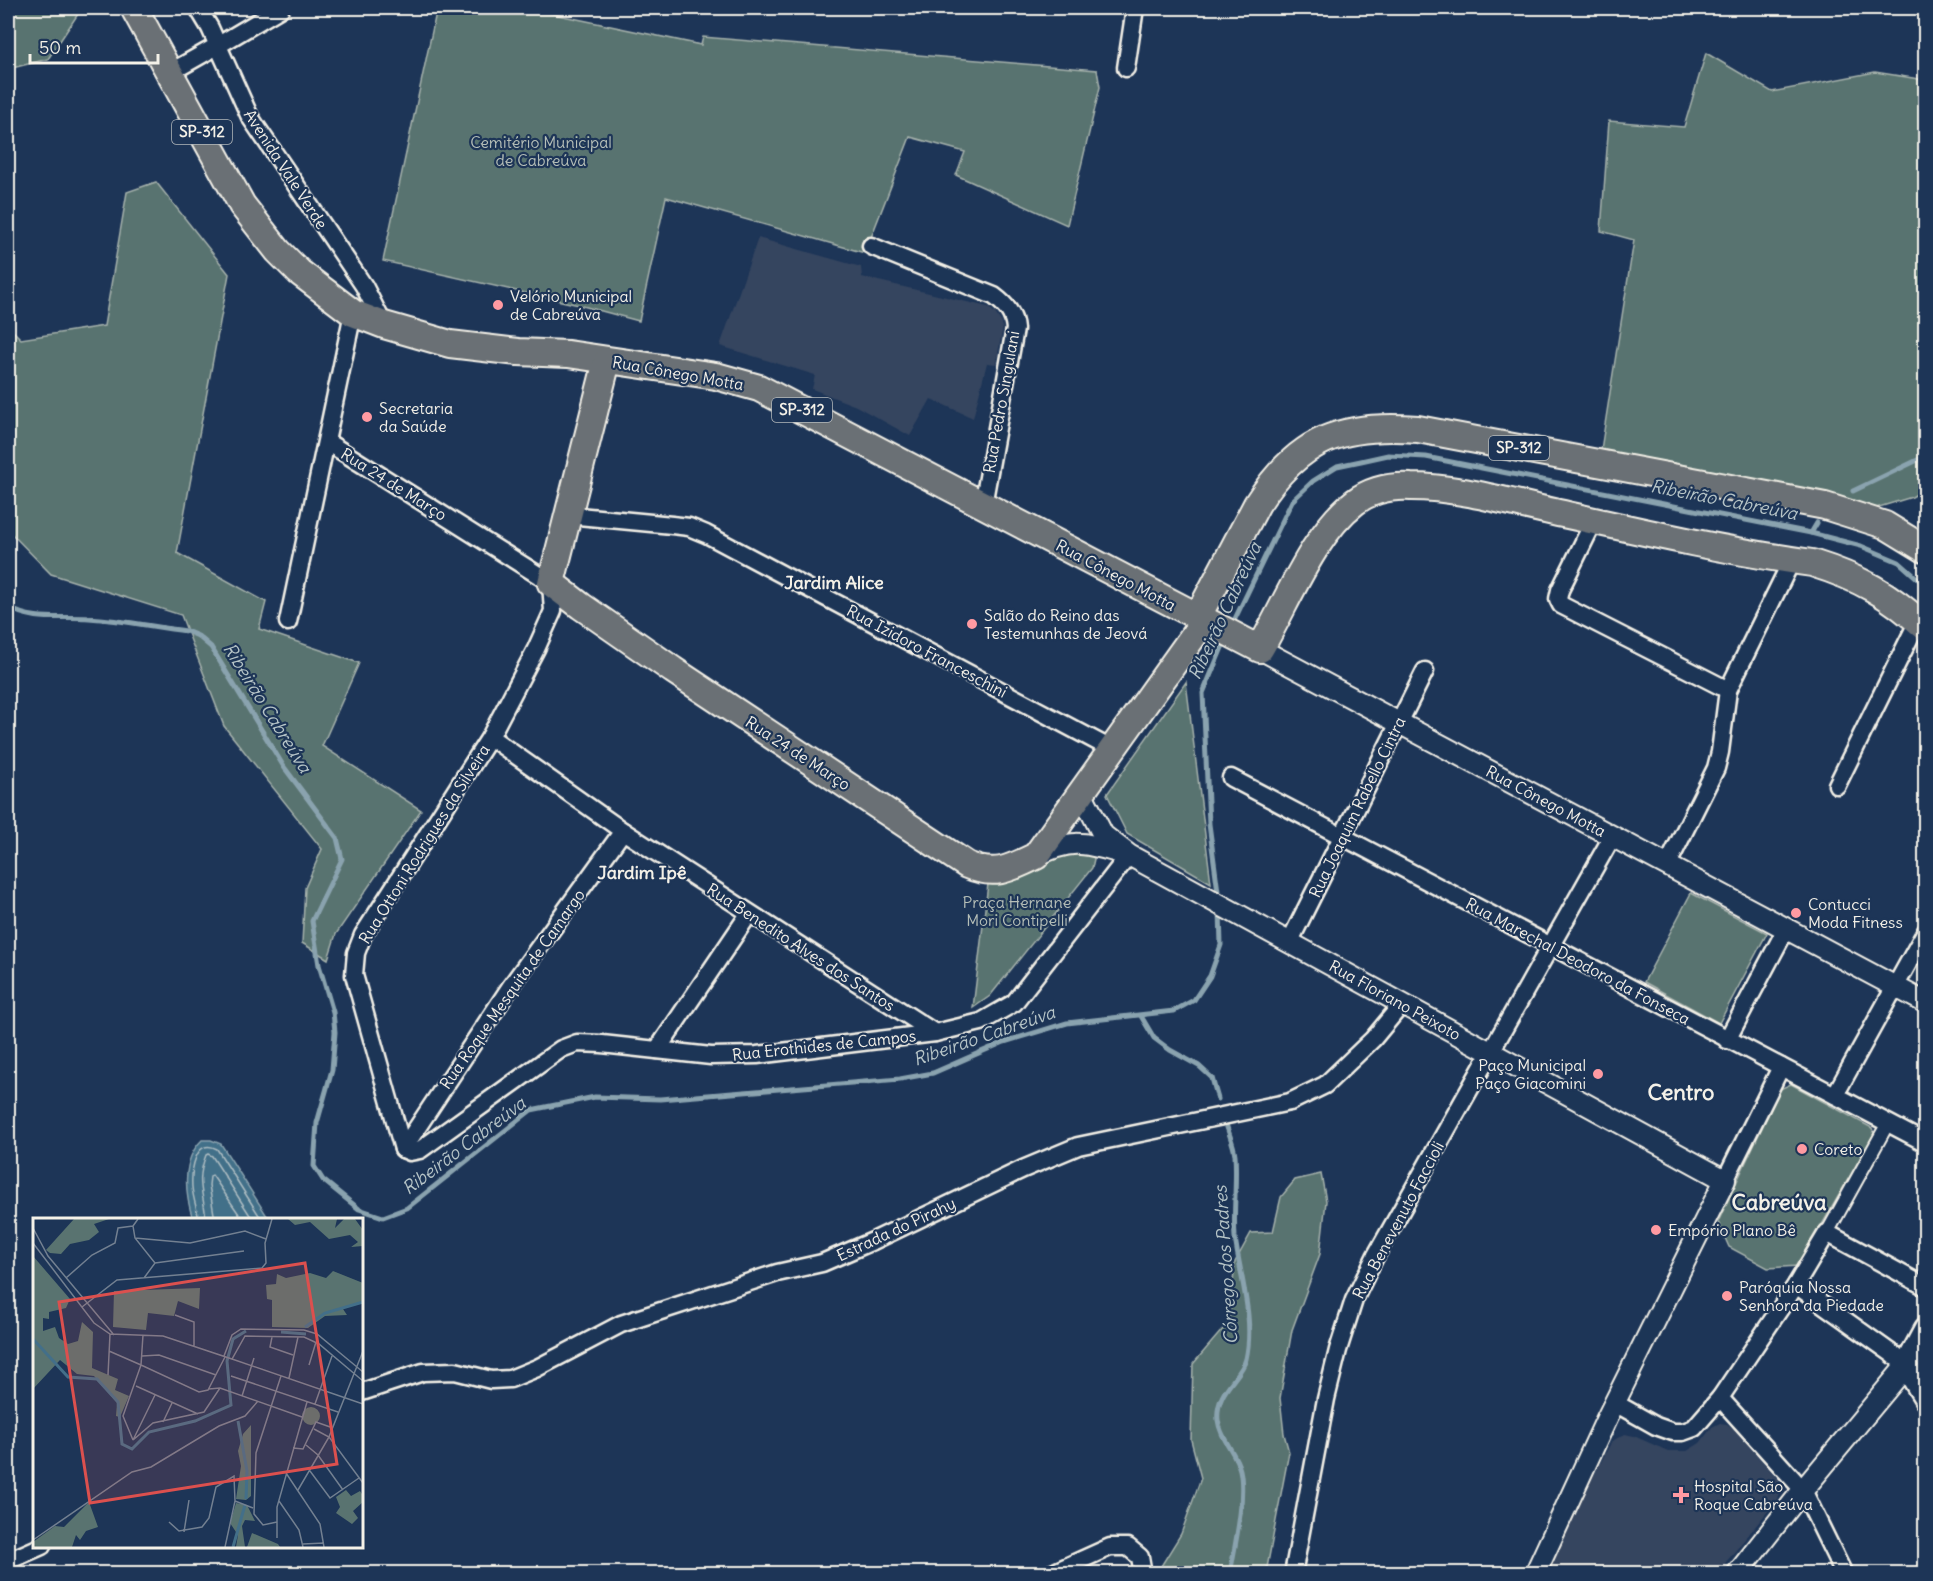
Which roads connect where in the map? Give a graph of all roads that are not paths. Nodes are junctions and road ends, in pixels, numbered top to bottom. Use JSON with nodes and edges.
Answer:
{"nodes":[{"id":1,"x":134,"y":8,"type":"edge"},
{"id":2,"x":198,"y":8,"type":"edge"},
{"id":3,"x":280,"y":8,"type":"edge"},
{"id":4,"x":1135,"y":8,"type":"edge"},
{"id":5,"x":217,"y":46,"type":"junction"},
{"id":6,"x":1126,"y":68,"type":"dead end"},
{"id":7,"x":171,"y":72,"type":"junction"},
{"id":8,"x":871,"y":246,"type":"dead end"},
{"id":9,"x":353,"y":313,"type":"junction"},
{"id":10,"x":384,"y":325,"type":"junction"},
{"id":11,"x":607,"y":361,"type":"junction"},
{"id":12,"x":327,"y":442,"type":"junction"},
{"id":13,"x":982,"y":505,"type":"junction"},
{"id":14,"x":568,"y":515,"type":"junction"},
{"id":15,"x":1594,"y":521,"type":"junction"},
{"id":16,"x":1926,"y":550,"type":"edge"},
{"id":17,"x":1792,"y":560,"type":"junction"},
{"id":18,"x":551,"y":583,"type":"junction"},
{"id":19,"x":288,"y":622,"type":"dead end"},
{"id":20,"x":1205,"y":622,"type":"junction"},
{"id":21,"x":1922,"y":625,"type":"edge"},
{"id":22,"x":1251,"y":645,"type":"junction"},
{"id":23,"x":1425,"y":671,"type":"dead end"},
{"id":24,"x":1728,"y":690,"type":"junction"},
{"id":25,"x":1399,"y":723,"type":"junction"},
{"id":26,"x":490,"y":737,"type":"junction"},
{"id":27,"x":1113,"y":750,"type":"junction"},
{"id":28,"x":1231,"y":778,"type":"dead end"},
{"id":29,"x":1837,"y":785,"type":"dead end"},
{"id":30,"x":1082,"y":794,"type":"junction"},
{"id":31,"x":623,"y":831,"type":"junction"},
{"id":32,"x":1065,"y":833,"type":"junction"},
{"id":33,"x":1342,"y":836,"type":"junction"},
{"id":34,"x":1612,"y":837,"type":"junction"},
{"id":35,"x":1129,"y":855,"type":"junction"},
{"id":36,"x":1667,"y":866,"type":"junction"},
{"id":37,"x":749,"y":914,"type":"junction"},
{"id":38,"x":1786,"y":929,"type":"junction"},
{"id":39,"x":1926,"y":931,"type":"edge"},
{"id":40,"x":1289,"y":943,"type":"junction"},
{"id":41,"x":1551,"y":946,"type":"junction"},
{"id":42,"x":1895,"y":987,"type":"junction"},
{"id":43,"x":1926,"y":1003,"type":"edge"},
{"id":44,"x":1402,"y":1004,"type":"junction"},
{"id":45,"x":935,"y":1033,"type":"junction"},
{"id":46,"x":1727,"y":1040,"type":"junction"},
{"id":47,"x":657,"y":1050,"type":"junction"},
{"id":48,"x":1491,"y":1052,"type":"junction"},
{"id":49,"x":1781,"y":1067,"type":"junction"},
{"id":50,"x":1835,"y":1095,"type":"junction"},
{"id":51,"x":1888,"y":1123,"type":"junction"},
{"id":52,"x":1926,"y":1143,"type":"edge"},
{"id":53,"x":403,"y":1149,"type":"junction"},
{"id":54,"x":1725,"y":1180,"type":"junction"},
{"id":55,"x":1827,"y":1233,"type":"junction"},
{"id":56,"x":1796,"y":1285,"type":"junction"},
{"id":57,"x":1926,"y":1287,"type":"edge"},
{"id":58,"x":1926,"y":1329,"type":"edge"},
{"id":59,"x":1906,"y":1366,"type":"junction"},
{"id":60,"x":363,"y":1392,"type":"edge"},
{"id":61,"x":1720,"y":1398,"type":"junction"},
{"id":62,"x":1926,"y":1399,"type":"edge"},
{"id":63,"x":1615,"y":1403,"type":"junction"},
{"id":64,"x":1803,"y":1490,"type":"junction"},
{"id":65,"x":38,"y":1548,"type":"edge"},
{"id":66,"x":8,"y":1562,"type":"edge"},
{"id":67,"x":1142,"y":1565,"type":"edge"},
{"id":68,"x":1050,"y":1574,"type":"edge"},
{"id":69,"x":1293,"y":1574,"type":"edge"},
{"id":70,"x":1535,"y":1574,"type":"edge"},
{"id":71,"x":1737,"y":1574,"type":"edge"},
{"id":72,"x":1844,"y":1574,"type":"edge"}],
"edges":[{"from":1,"to":7,"type":"main road","number":"SP-312"},
{"from":2,"to":5,"type":"street","name":"Avenida Vale Verde"},
{"from":3,"to":5,"type":"street"},
{"from":4,"to":6,"type":"street"},
{"from":5,"to":7,"type":"street"},
{"from":5,"to":10,"type":"street","name":"Avenida Vale Verde"},
{"from":7,"to":9,"type":"main road","name":"Rua Cônego Motta","number":"SP-312"},
{"from":8,"to":13,"type":"street","name":"Rua Pedro Singulani"},
{"from":9,"to":10,"type":"main road","name":"Rua Cônego Motta","number":"SP-312"},
{"from":9,"to":12,"type":"street"},
{"from":10,"to":11,"type":"main road","name":"Rua Cônego Motta","number":"SP-312"},
{"from":11,"to":13,"type":"main road","name":"Rua Cônego Motta","number":"SP-312"},
{"from":11,"to":14,"type":"main road"},
{"from":12,"to":18,"type":"street","name":"Rua 24 de Março"},
{"from":12,"to":19,"type":"street"},
{"from":13,"to":20,"type":"main road","name":"Rua Cônego Motta","number":"SP-312"},
{"from":14,"to":18,"type":"main road"},
{"from":14,"to":27,"type":"street","name":"Rua Izidoro Franceschini"},
{"from":15,"to":17,"type":"main road"},
{"from":15,"to":22,"type":"main road"},
{"from":15,"to":24,"type":"street"},
{"from":16,"to":20,"type":"main road","number":"SP-312"},
{"from":17,"to":21,"type":"main road"},
{"from":17,"to":24,"type":"street"},
{"from":18,"to":26,"type":"street","name":"Rua Ottoni Rodrigues da Silveira"},
{"from":18,"to":32,"type":"main road","name":"Rua 24 de Março"},
{"from":20,"to":22,"type":"main road","name":"Rua Cônego Motta","number":"SP-312"},
{"from":20,"to":27,"type":"main road","name":"Rua 24 de Março"},
{"from":21,"to":29,"type":"street"},
{"from":22,"to":25,"type":"street","name":"Rua Cônego Motta"},
{"from":23,"to":25,"type":"street","name":"Rua Joaquim Rabello Cintra"},
{"from":24,"to":36,"type":"street"},
{"from":25,"to":33,"type":"street","name":"Rua Joaquim Rabello Cintra"},
{"from":25,"to":34,"type":"street","name":"Rua Cônego Motta"},
{"from":26,"to":31,"type":"street","name":"Rua Benedito Alves dos Santos"},
{"from":26,"to":53,"type":"street","name":"Rua Ottoni Rodrigues da Silveira"},
{"from":27,"to":30,"type":"main road","name":"Rua 24 de Março"},
{"from":28,"to":33,"type":"street","name":"Rua Marechal Deodoro da Fonseca"},
{"from":30,"to":32,"type":"main road","name":"Rua 24 de Março"},
{"from":30,"to":35,"type":"street"},
{"from":31,"to":37,"type":"street","name":"Rua Benedito Alves dos Santos"},
{"from":31,"to":53,"type":"street","name":"Rua Roque Mesquita de Camargo"},
{"from":32,"to":35,"type":"street"},
{"from":33,"to":40,"type":"street","name":"Rua Joaquim Rabello Cintra"},
{"from":33,"to":41,"type":"street","name":"Rua Marechal Deodoro da Fonseca"},
{"from":34,"to":36,"type":"street","name":"Rua Cônego Motta"},
{"from":34,"to":41,"type":"street","name":"Rua Benevenuto Faccioli"},
{"from":35,"to":40,"type":"street","name":"Rua Floriano Peixoto"},
{"from":35,"to":45,"type":"street","name":"Rua Erothides de Campos"},
{"from":36,"to":38,"type":"street","name":"Rua Cônego Motta"},
{"from":37,"to":45,"type":"street","name":"Rua Benedito Alves dos Santos"},
{"from":37,"to":47,"type":"street"},
{"from":38,"to":42,"type":"street","name":"Rua Cônego Motta"},
{"from":38,"to":46,"type":"street"},
{"from":39,"to":42,"type":"street"},
{"from":40,"to":44,"type":"street","name":"Rua Floriano Peixoto"},
{"from":41,"to":46,"type":"street","name":"Rua Marechal Deodoro da Fonseca"},
{"from":41,"to":48,"type":"street","name":"Rua Benevenuto Faccioli"},
{"from":42,"to":43,"type":"street","name":"Rua Cônego Motta"},
{"from":42,"to":50,"type":"street"},
{"from":44,"to":48,"type":"street","name":"Rua Floriano Peixoto"},
{"from":44,"to":60,"type":"street","name":"Estrada do Pirahy"},
{"from":45,"to":47,"type":"street","name":"Rua Erothides de Campos"},
{"from":46,"to":49,"type":"street","name":"Rua Marechal Deodoro da Fonseca"},
{"from":47,"to":53,"type":"street","name":"Rua Erothides de Campos"},
{"from":48,"to":54,"type":"street","name":"Rua Floriano Peixoto"},
{"from":48,"to":69,"type":"street","name":"Rua Benevenuto Faccioli"},
{"from":49,"to":50,"type":"street","name":"Rua Marechal Deodoro da Fonseca"},
{"from":49,"to":54,"type":"street"},
{"from":50,"to":51,"type":"street","name":"Rua Marechal Deodoro da Fonseca"},
{"from":51,"to":52,"type":"street","name":"Rua Marechal Deodoro da Fonseca"},
{"from":51,"to":55,"type":"street"},
{"from":54,"to":63,"type":"street"},
{"from":55,"to":56,"type":"street"},
{"from":55,"to":57,"type":"street"},
{"from":56,"to":59,"type":"street"},
{"from":56,"to":61,"type":"street"},
{"from":58,"to":59,"type":"main road"},
{"from":59,"to":62,"type":"main road"},
{"from":59,"to":64,"type":"street"},
{"from":61,"to":63,"type":"street"},
{"from":61,"to":64,"type":"street"},
{"from":63,"to":70,"type":"street"},
{"from":64,"to":71,"type":"street"},
{"from":64,"to":72,"type":"street"},
{"from":65,"to":66,"type":"street"},
{"from":67,"to":68,"type":"street"}]}
